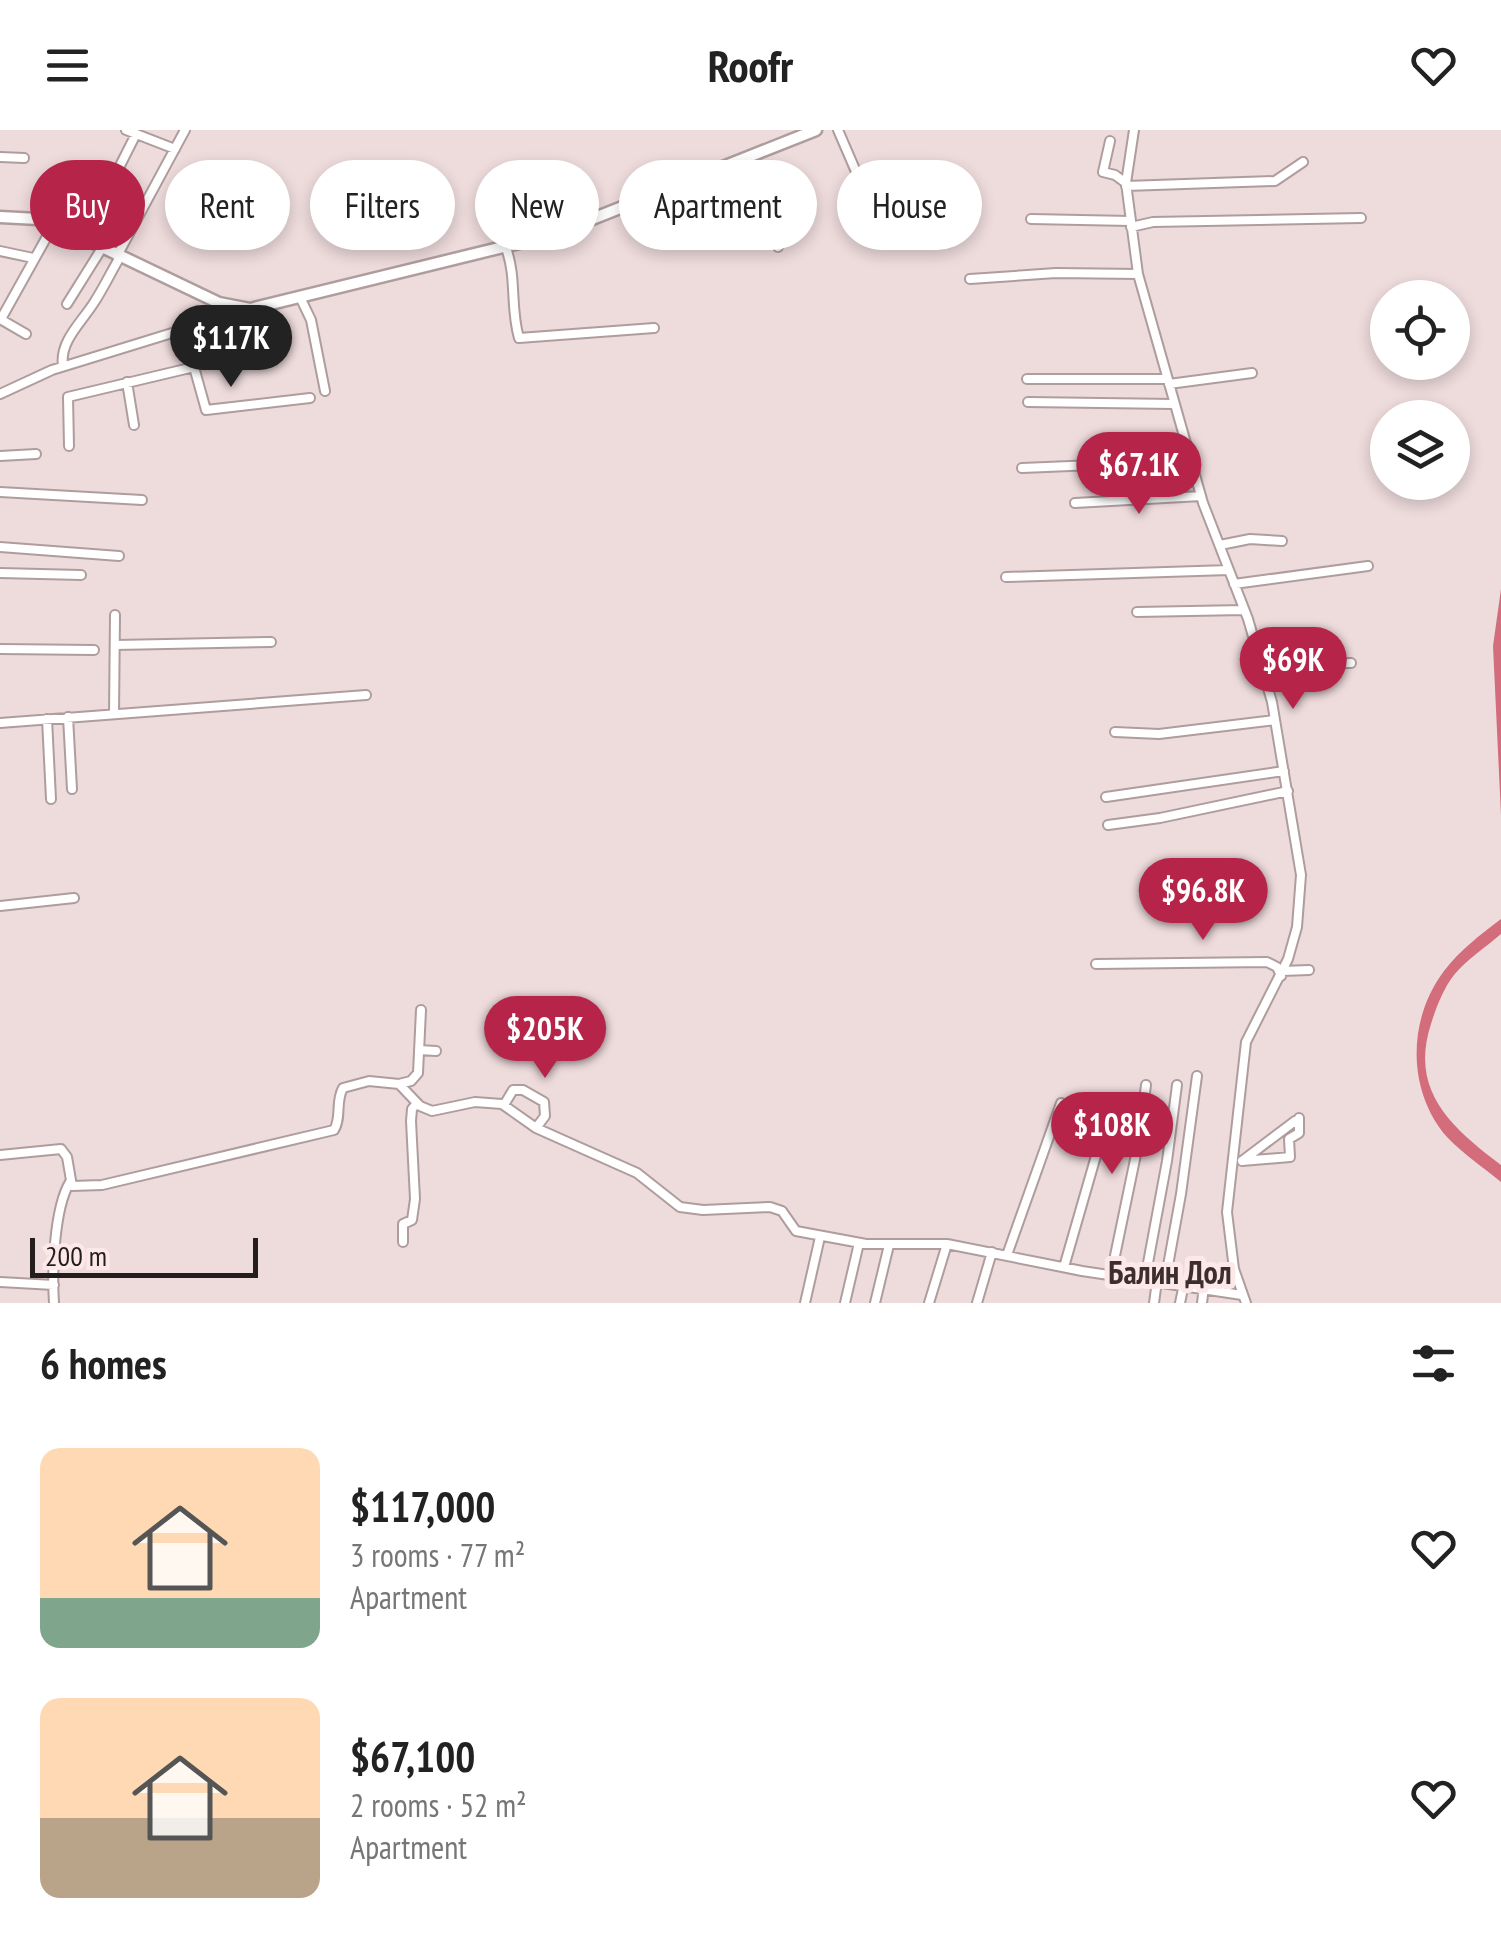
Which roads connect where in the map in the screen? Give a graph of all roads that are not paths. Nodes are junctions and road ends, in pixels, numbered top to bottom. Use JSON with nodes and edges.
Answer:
{"nodes":[{"id":1,"x":126,"y":130,"type":"edge"},
{"id":2,"x":185,"y":130,"type":"edge"},
{"id":3,"x":816,"y":130,"type":"edge"},
{"id":4,"x":838,"y":130,"type":"edge"},
{"id":5,"x":1134,"y":130,"type":"edge"},
{"id":6,"x":136,"y":134,"type":"junction"},
{"id":7,"x":1110,"y":141,"type":"dead end"},
{"id":8,"x":176,"y":149,"type":"junction"},
{"id":9,"x":0,"y":157,"type":"edge"},
{"id":10,"x":24,"y":158,"type":"dead end"},
{"id":11,"x":742,"y":159,"type":"joint"},
{"id":12,"x":123,"y":160,"type":"edge"},
{"id":13,"x":851,"y":160,"type":"edge"},
{"id":14,"x":1303,"y":162,"type":"dead end"},
{"id":15,"x":1126,"y":185,"type":"junction"},
{"id":16,"x":599,"y":216,"type":"edge"},
{"id":17,"x":0,"y":217,"type":"edge"},
{"id":18,"x":1361,"y":218,"type":"dead end"},
{"id":19,"x":30,"y":219,"type":"edge"},
{"id":20,"x":1031,"y":219,"type":"dead end"},
{"id":21,"x":1131,"y":224,"type":"junction"},
{"id":22,"x":38,"y":250,"type":"edge"},
{"id":23,"x":101,"y":250,"type":"edge"},
{"id":24,"x":106,"y":250,"type":"edge"},
{"id":25,"x":498,"y":250,"type":"edge"},
{"id":26,"x":507,"y":250,"type":"edge"},
{"id":27,"x":0,"y":251,"type":"edge"},
{"id":28,"x":118,"y":256,"type":"junction"},
{"id":29,"x":33,"y":258,"type":"junction"},
{"id":30,"x":1138,"y":274,"type":"junction"},
{"id":31,"x":970,"y":279,"type":"dead end"},
{"id":32,"x":300,"y":297,"type":"junction"},
{"id":33,"x":67,"y":304,"type":"dead end"},
{"id":34,"x":250,"y":309,"type":"junction"},
{"id":35,"x":1,"y":319,"type":"edge"},
{"id":36,"x":192,"y":328,"type":"junction"},
{"id":37,"x":654,"y":328,"type":"dead end"},
{"id":38,"x":26,"y":334,"type":"dead end"},
{"id":39,"x":252,"y":344,"type":"dead end"},
{"id":40,"x":193,"y":352,"type":"junction"},
{"id":41,"x":63,"y":366,"type":"junction"},
{"id":42,"x":194,"y":367,"type":"junction"},
{"id":43,"x":1252,"y":372,"type":"dead end"},
{"id":44,"x":1027,"y":379,"type":"dead end"},
{"id":45,"x":1168,"y":381,"type":"junction"},
{"id":46,"x":127,"y":382,"type":"junction"},
{"id":47,"x":325,"y":391,"type":"dead end"},
{"id":48,"x":0,"y":394,"type":"edge"},
{"id":49,"x":310,"y":398,"type":"dead end"},
{"id":50,"x":1028,"y":402,"type":"dead end"},
{"id":51,"x":1174,"y":404,"type":"junction"},
{"id":52,"x":134,"y":425,"type":"dead end"},
{"id":53,"x":69,"y":446,"type":"dead end"},
{"id":54,"x":36,"y":454,"type":"dead end"},
{"id":55,"x":0,"y":456,"type":"edge"},
{"id":56,"x":1191,"y":461,"type":"junction"},
{"id":57,"x":1022,"y":468,"type":"dead end"},
{"id":58,"x":0,"y":492,"type":"edge"},
{"id":59,"x":1201,"y":496,"type":"junction"},
{"id":60,"x":142,"y":500,"type":"dead end"},
{"id":61,"x":1075,"y":503,"type":"dead end"},
{"id":62,"x":1282,"y":540,"type":"dead end"},
{"id":63,"x":1220,"y":545,"type":"junction"},
{"id":64,"x":0,"y":547,"type":"edge"},
{"id":65,"x":119,"y":556,"type":"dead end"},
{"id":66,"x":1368,"y":566,"type":"dead end"},
{"id":67,"x":1228,"y":570,"type":"junction"},
{"id":68,"x":0,"y":573,"type":"edge"},
{"id":69,"x":82,"y":575,"type":"dead end"},
{"id":70,"x":1006,"y":577,"type":"dead end"},
{"id":71,"x":1234,"y":584,"type":"junction"},
{"id":72,"x":1244,"y":610,"type":"junction"},
{"id":73,"x":1136,"y":612,"type":"dead end"},
{"id":74,"x":115,"y":615,"type":"dead end"},
{"id":75,"x":271,"y":642,"type":"dead end"},
{"id":76,"x":114,"y":646,"type":"junction"},
{"id":77,"x":0,"y":649,"type":"edge"},
{"id":78,"x":94,"y":650,"type":"dead end"},
{"id":79,"x":1260,"y":661,"type":"junction"},
{"id":80,"x":1351,"y":663,"type":"dead end"},
{"id":81,"x":366,"y":695,"type":"dead end"},
{"id":82,"x":114,"y":714,"type":"junction"},
{"id":83,"x":68,"y":717,"type":"junction"},
{"id":84,"x":47,"y":719,"type":"junction"},
{"id":85,"x":1275,"y":720,"type":"junction"},
{"id":86,"x":0,"y":723,"type":"edge"},
{"id":87,"x":1114,"y":732,"type":"dead end"},
{"id":88,"x":1284,"y":771,"type":"junction"},
{"id":89,"x":72,"y":789,"type":"dead end"},
{"id":90,"x":1288,"y":792,"type":"junction"},
{"id":91,"x":1106,"y":797,"type":"dead end"},
{"id":92,"x":51,"y":799,"type":"dead end"},
{"id":93,"x":1108,"y":825,"type":"dead end"},
{"id":94,"x":74,"y":898,"type":"dead end"},
{"id":95,"x":0,"y":906,"type":"edge"},
{"id":96,"x":1096,"y":964,"type":"dead end"},
{"id":97,"x":1310,"y":970,"type":"dead end"},
{"id":98,"x":1282,"y":974,"type":"junction"},
{"id":99,"x":421,"y":1010,"type":"dead end"},
{"id":100,"x":420,"y":1050,"type":"junction"},
{"id":101,"x":436,"y":1051,"type":"dead end"},
{"id":102,"x":1196,"y":1076,"type":"dead end"},
{"id":103,"x":399,"y":1084,"type":"junction"},
{"id":104,"x":1146,"y":1085,"type":"dead end"},
{"id":105,"x":1177,"y":1085,"type":"dead end"},
{"id":106,"x":417,"y":1103,"type":"junction"},
{"id":107,"x":1062,"y":1103,"type":"dead end"},
{"id":108,"x":504,"y":1105,"type":"junction"},
{"id":109,"x":536,"y":1128,"type":"junction"},
{"id":110,"x":1102,"y":1135,"type":"dead end"},
{"id":111,"x":0,"y":1155,"type":"edge"},
{"id":112,"x":1242,"y":1161,"type":"junction"},
{"id":113,"x":1231,"y":1176,"type":"junction"},
{"id":114,"x":70,"y":1182,"type":"junction"},
{"id":115,"x":820,"y":1237,"type":"junction"},
{"id":116,"x":402,"y":1242,"type":"dead end"},
{"id":117,"x":860,"y":1243,"type":"junction"},
{"id":118,"x":947,"y":1244,"type":"junction"},
{"id":119,"x":888,"y":1245,"type":"junction"},
{"id":120,"x":992,"y":1252,"type":"junction"},
{"id":121,"x":1007,"y":1255,"type":"junction"},
{"id":122,"x":1064,"y":1267,"type":"junction"},
{"id":123,"x":1110,"y":1275,"type":"junction"},
{"id":124,"x":1146,"y":1279,"type":"junction"},
{"id":125,"x":1161,"y":1281,"type":"junction"},
{"id":126,"x":0,"y":1282,"type":"edge"},
{"id":127,"x":1184,"y":1284,"type":"junction"},
{"id":128,"x":54,"y":1286,"type":"junction"},
{"id":129,"x":1204,"y":1287,"type":"junction"},
{"id":130,"x":1244,"y":1299,"type":"edge"},
{"id":131,"x":54,"y":1303,"type":"edge"},
{"id":132,"x":806,"y":1303,"type":"edge"},
{"id":133,"x":845,"y":1303,"type":"edge"},
{"id":134,"x":875,"y":1303,"type":"edge"},
{"id":135,"x":929,"y":1303,"type":"edge"},
{"id":136,"x":977,"y":1303,"type":"edge"},
{"id":137,"x":1154,"y":1303,"type":"edge"},
{"id":138,"x":1180,"y":1303,"type":"edge"},
{"id":139,"x":1202,"y":1303,"type":"edge"}],
"edges":[{"from":1,"to":6,"type":"street"},
{"from":2,"to":8,"type":"street"},
{"from":3,"to":11,"type":"main road"},
{"from":4,"to":13,"type":"street"},
{"from":5,"to":15,"type":"street"},
{"from":6,"to":8,"type":"street"},
{"from":6,"to":12,"type":"street"},
{"from":7,"to":15,"type":"street"},
{"from":8,"to":28,"type":"street"},
{"from":9,"to":10,"type":"street"},
{"from":11,"to":16,"type":"main road"},
{"from":14,"to":15,"type":"street"},
{"from":15,"to":21,"type":"street"},
{"from":17,"to":19,"type":"main road"},
{"from":18,"to":21,"type":"street"},
{"from":20,"to":21,"type":"street"},
{"from":21,"to":30,"type":"street"},
{"from":22,"to":29,"type":"street"},
{"from":23,"to":33,"type":"street"},
{"from":24,"to":28,"type":"main road"},
{"from":25,"to":32,"type":"main road"},
{"from":26,"to":37,"type":"street"},
{"from":27,"to":29,"type":"street"},
{"from":28,"to":34,"type":"main road"},
{"from":28,"to":41,"type":"street"},
{"from":29,"to":35,"type":"street"},
{"from":30,"to":31,"type":"street"},
{"from":30,"to":45,"type":"street"},
{"from":32,"to":34,"type":"main road"},
{"from":32,"to":47,"type":"street"},
{"from":34,"to":36,"type":"street"},
{"from":35,"to":38,"type":"street"},
{"from":36,"to":40,"type":"street"},
{"from":36,"to":41,"type":"street"},
{"from":39,"to":40,"type":"street"},
{"from":40,"to":42,"type":"street"},
{"from":41,"to":48,"type":"street"},
{"from":42,"to":46,"type":"street"},
{"from":42,"to":49,"type":"street"},
{"from":43,"to":45,"type":"street"},
{"from":44,"to":45,"type":"street"},
{"from":45,"to":51,"type":"street"},
{"from":46,"to":52,"type":"street"},
{"from":46,"to":53,"type":"street"},
{"from":50,"to":51,"type":"street"},
{"from":51,"to":56,"type":"street"},
{"from":54,"to":55,"type":"street"},
{"from":56,"to":57,"type":"street"},
{"from":56,"to":59,"type":"street"},
{"from":58,"to":60,"type":"street"},
{"from":59,"to":61,"type":"street"},
{"from":59,"to":63,"type":"street"},
{"from":62,"to":63,"type":"street"},
{"from":63,"to":67,"type":"street"},
{"from":64,"to":65,"type":"street"},
{"from":66,"to":71,"type":"street"},
{"from":67,"to":70,"type":"street"},
{"from":67,"to":71,"type":"street"},
{"from":68,"to":69,"type":"street"},
{"from":71,"to":72,"type":"street"},
{"from":72,"to":73,"type":"street"},
{"from":72,"to":79,"type":"street"},
{"from":74,"to":76,"type":"street"},
{"from":75,"to":76,"type":"street"},
{"from":76,"to":82,"type":"street"},
{"from":77,"to":78,"type":"street"},
{"from":79,"to":80,"type":"street"},
{"from":79,"to":85,"type":"street"},
{"from":81,"to":82,"type":"street"},
{"from":82,"to":83,"type":"street"},
{"from":83,"to":84,"type":"street"},
{"from":83,"to":89,"type":"street"},
{"from":84,"to":86,"type":"street"},
{"from":84,"to":92,"type":"street"},
{"from":85,"to":87,"type":"street"},
{"from":85,"to":88,"type":"street"},
{"from":88,"to":90,"type":"street"},
{"from":88,"to":91,"type":"street"},
{"from":90,"to":93,"type":"street"},
{"from":90,"to":98,"type":"street"},
{"from":94,"to":95,"type":"street"},
{"from":96,"to":98,"type":"street"},
{"from":97,"to":98,"type":"street"},
{"from":98,"to":113,"type":"street"},
{"from":99,"to":100,"type":"street"},
{"from":100,"to":101,"type":"street"},
{"from":100,"to":103,"type":"street"},
{"from":102,"to":125,"type":"street"},
{"from":103,"to":106,"type":"street"},
{"from":103,"to":114,"type":"street"},
{"from":104,"to":123,"type":"street"},
{"from":105,"to":124,"type":"street"},
{"from":106,"to":108,"type":"street"},
{"from":106,"to":116,"type":"street"},
{"from":107,"to":121,"type":"street"},
{"from":108,"to":109,"type":"street"},
{"from":108,"to":109,"type":"street"},
{"from":109,"to":115,"type":"street"},
{"from":110,"to":122,"type":"street"},
{"from":111,"to":114,"type":"street"},
{"from":112,"to":112,"type":"street"},
{"from":112,"to":113,"type":"street"},
{"from":113,"to":130,"type":"street"},
{"from":114,"to":128,"type":"street"},
{"from":115,"to":117,"type":"street"},
{"from":115,"to":132,"type":"street"},
{"from":117,"to":119,"type":"street"},
{"from":117,"to":133,"type":"street"},
{"from":118,"to":119,"type":"street"},
{"from":118,"to":120,"type":"street"},
{"from":118,"to":135,"type":"street"},
{"from":119,"to":134,"type":"street"},
{"from":120,"to":121,"type":"street"},
{"from":120,"to":136,"type":"street"},
{"from":121,"to":122,"type":"street"},
{"from":122,"to":123,"type":"street"},
{"from":123,"to":124,"type":"street"},
{"from":124,"to":125,"type":"street"},
{"from":125,"to":127,"type":"street"},
{"from":125,"to":137,"type":"street"},
{"from":126,"to":128,"type":"street"},
{"from":127,"to":129,"type":"street"},
{"from":127,"to":138,"type":"street"},
{"from":128,"to":131,"type":"street"},
{"from":129,"to":130,"type":"street"},
{"from":129,"to":139,"type":"street"}]}
